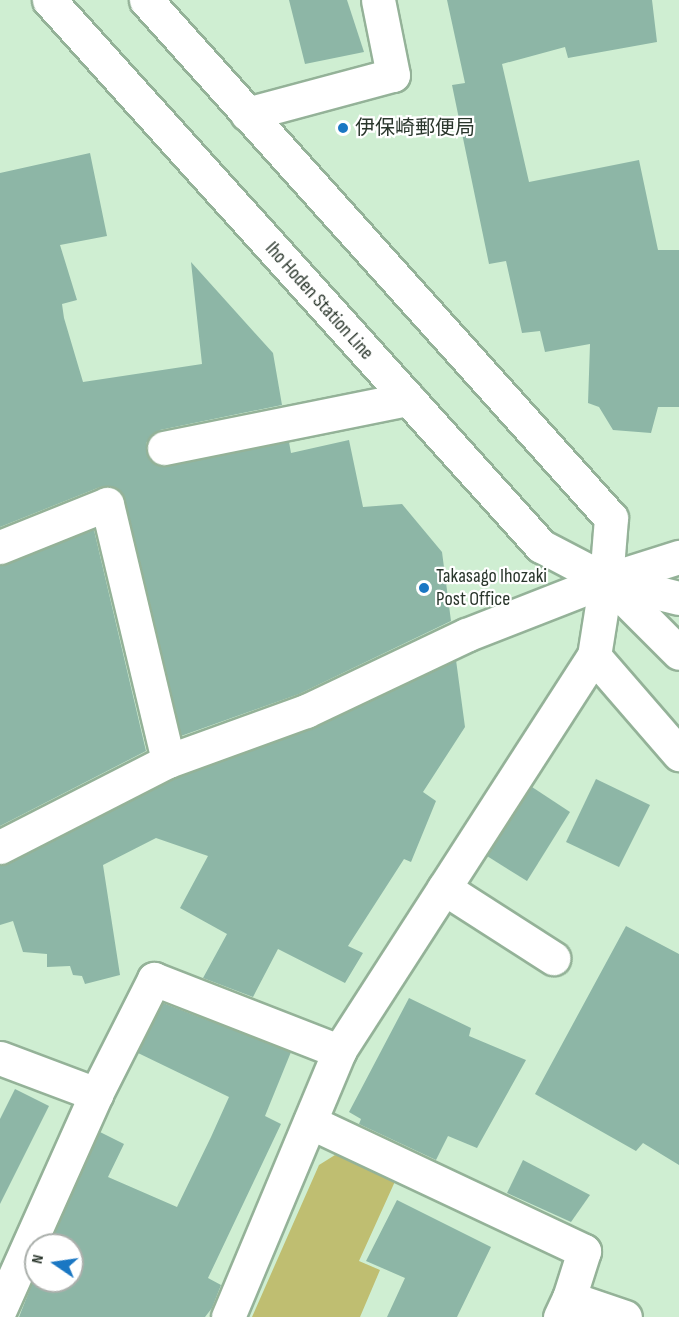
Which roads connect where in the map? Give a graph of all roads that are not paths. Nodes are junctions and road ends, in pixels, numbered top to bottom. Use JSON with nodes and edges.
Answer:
{"nodes":[{"id":1,"x":49,"y":0,"type":"edge"},
{"id":2,"x":146,"y":0,"type":"edge"},
{"id":3,"x":378,"y":0,"type":"edge"},
{"id":4,"x":247,"y":114,"type":"junction"},
{"id":5,"x":408,"y":399,"type":"junction"},
{"id":6,"x":165,"y":448,"type":"dead end"},
{"id":7,"x":0,"y":547,"type":"edge"},
{"id":8,"x":679,"y":557,"type":"edge"},
{"id":9,"x":606,"y":580,"type":"junction"},
{"id":10,"x":679,"y":598,"type":"edge"},
{"id":11,"x":679,"y":653,"type":"edge"},
{"id":12,"x":594,"y":656,"type":"junction"},
{"id":13,"x":679,"y":754,"type":"edge"},
{"id":14,"x":168,"y":761,"type":"junction"},
{"id":15,"x":0,"y":847,"type":"edge"},
{"id":16,"x":444,"y":888,"type":"junction"},
{"id":17,"x":553,"y":957,"type":"dead end"},
{"id":18,"x":339,"y":1051,"type":"junction"},
{"id":19,"x":0,"y":1058,"type":"edge"},
{"id":20,"x":96,"y":1094,"type":"junction"},
{"id":21,"x":310,"y":1122,"type":"junction"},
{"id":22,"x":565,"y":1308,"type":"edge"},
{"id":23,"x":0,"y":1309,"type":"edge"},
{"id":24,"x":228,"y":1317,"type":"edge"},
{"id":25,"x":625,"y":1317,"type":"edge"}],
"edges":[{"from":1,"to":5,"type":"street","name":"Iho Hoden Station Line"},
{"from":2,"to":4,"type":"street"},
{"from":3,"to":4,"type":"street"},
{"from":4,"to":9,"type":"street"},
{"from":5,"to":6,"type":"street"},
{"from":5,"to":9,"type":"street","name":"Iho Hoden Station Line"},
{"from":7,"to":14,"type":"street"},
{"from":8,"to":9,"type":"street"},
{"from":9,"to":10,"type":"street"},
{"from":9,"to":11,"type":"street","name":"Iho Hoden Station Line"},
{"from":9,"to":12,"type":"street"},
{"from":9,"to":14,"type":"street"},
{"from":12,"to":13,"type":"street"},
{"from":12,"to":16,"type":"street"},
{"from":14,"to":15,"type":"street"},
{"from":16,"to":17,"type":"street"},
{"from":16,"to":18,"type":"street"},
{"from":18,"to":20,"type":"street"},
{"from":18,"to":21,"type":"street"},
{"from":19,"to":20,"type":"street"},
{"from":20,"to":23,"type":"street"},
{"from":21,"to":22,"type":"street"},
{"from":21,"to":24,"type":"street"},
{"from":22,"to":25,"type":"street"}]}
